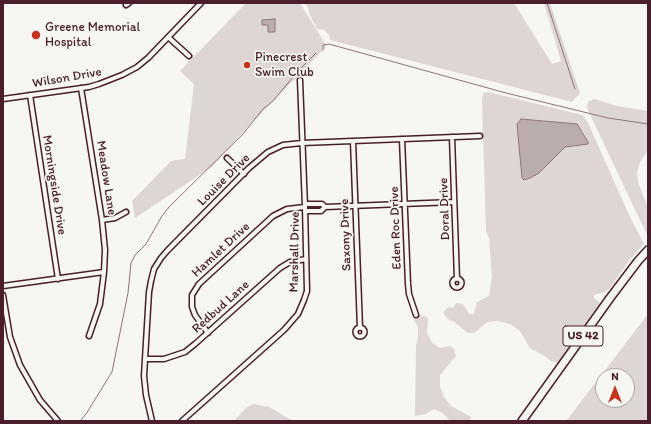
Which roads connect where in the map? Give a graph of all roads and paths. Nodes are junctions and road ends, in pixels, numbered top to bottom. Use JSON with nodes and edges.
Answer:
{"nodes":[{"id":1,"x":201,"y":3,"type":"edge"},
{"id":2,"x":168,"y":37,"type":"junction"},
{"id":3,"x":189,"y":56,"type":"dead end"},
{"id":4,"x":300,"y":80,"type":"dead end"},
{"id":5,"x":81,"y":88,"type":"junction"},
{"id":6,"x":30,"y":95,"type":"junction"},
{"id":7,"x":3,"y":100,"type":"edge"},
{"id":8,"x":480,"y":136,"type":"dead end"},
{"id":9,"x":452,"y":137,"type":"junction"},
{"id":10,"x":402,"y":139,"type":"junction"},
{"id":11,"x":353,"y":141,"type":"junction"},
{"id":12,"x":302,"y":143,"type":"junction"},
{"id":13,"x":227,"y":158,"type":"dead end"},
{"id":14,"x":244,"y":174,"type":"junction"},
{"id":15,"x":454,"y":202,"type":"junction"},
{"id":16,"x":405,"y":204,"type":"junction"},
{"id":17,"x":355,"y":206,"type":"junction"},
{"id":18,"x":305,"y":207,"type":"junction"},
{"id":19,"x":326,"y":207,"type":"junction"},
{"id":20,"x":126,"y":212,"type":"dead end"},
{"id":21,"x":102,"y":220,"type":"junction"},
{"id":22,"x":647,"y":251,"type":"edge"},
{"id":23,"x":306,"y":259,"type":"junction"},
{"id":24,"x":104,"y":272,"type":"junction"},
{"id":25,"x":58,"y":279,"type":"junction"},
{"id":26,"x":457,"y":279,"type":"dead end"},
{"id":27,"x":3,"y":286,"type":"edge"},
{"id":28,"x":3,"y":295,"type":"edge"},
{"id":29,"x":416,"y":315,"type":"dead end"},
{"id":30,"x":360,"y":328,"type":"dead end"},
{"id":31,"x":208,"y":333,"type":"junction"},
{"id":32,"x":89,"y":336,"type":"dead end"},
{"id":33,"x":145,"y":359,"type":"junction"},
{"id":34,"x":58,"y":421,"type":"edge"},
{"id":35,"x":152,"y":421,"type":"edge"},
{"id":36,"x":182,"y":421,"type":"edge"},
{"id":37,"x":522,"y":421,"type":"edge"}],
"edges":[{"from":1,"to":2,"type":"street","name":"Wilson Drive"},
{"from":2,"to":3,"type":"street"},
{"from":2,"to":5,"type":"street","name":"Wilson Drive"},
{"from":4,"to":12,"type":"street","name":"Marshall Drive"},
{"from":5,"to":6,"type":"street","name":"Wilson Drive"},
{"from":5,"to":21,"type":"street","name":"Meadow Lane"},
{"from":6,"to":7,"type":"street","name":"Wilson Drive"},
{"from":6,"to":25,"type":"street","name":"Morningside Drive"},
{"from":8,"to":9,"type":"street","name":"Louise Drive"},
{"from":9,"to":10,"type":"street","name":"Louise Drive"},
{"from":9,"to":15,"type":"street","name":"Doral Drive"},
{"from":10,"to":11,"type":"street","name":"Louise Drive"},
{"from":10,"to":16,"type":"street","name":"Eden Roc Drive"},
{"from":11,"to":12,"type":"street","name":"Louise Drive"},
{"from":11,"to":17,"type":"street","name":"Saxony Drive"},
{"from":12,"to":14,"type":"street","name":"Louise Drive"},
{"from":12,"to":18,"type":"street","name":"Marshall Drive"},
{"from":13,"to":14,"type":"street"},
{"from":14,"to":33,"type":"street","name":"Louise Drive"},
{"from":15,"to":16,"type":"street","name":"Hamlet Drive"},
{"from":15,"to":26,"type":"street","name":"Doral Drive"},
{"from":16,"to":17,"type":"street","name":"Hamlet Drive"},
{"from":16,"to":29,"type":"street","name":"Eden Roc Drive"},
{"from":17,"to":19,"type":"street","name":"Hamlet Drive"},
{"from":17,"to":30,"type":"street","name":"Saxony Drive"},
{"from":18,"to":19,"type":"street","name":"Hamlet Drive"},
{"from":18,"to":19,"type":"street","name":"Hamlet Drive"},
{"from":18,"to":23,"type":"street","name":"Marshall Drive"},
{"from":18,"to":31,"type":"street","name":"Hamlet Drive"},
{"from":20,"to":21,"type":"street"},
{"from":21,"to":24,"type":"street","name":"Meadow Lane"},
{"from":22,"to":37,"type":"main road","number":"US 42"},
{"from":23,"to":31,"type":"street","name":"Redbud Lane"},
{"from":23,"to":36,"type":"street","name":"Marshall Drive"},
{"from":24,"to":25,"type":"street"},
{"from":24,"to":32,"type":"street","name":"Meadow Lane"},
{"from":25,"to":27,"type":"street"},
{"from":28,"to":34,"type":"street"},
{"from":31,"to":33,"type":"street","name":"Redbud Lane"},
{"from":33,"to":35,"type":"street","name":"Louise Drive"}]}
